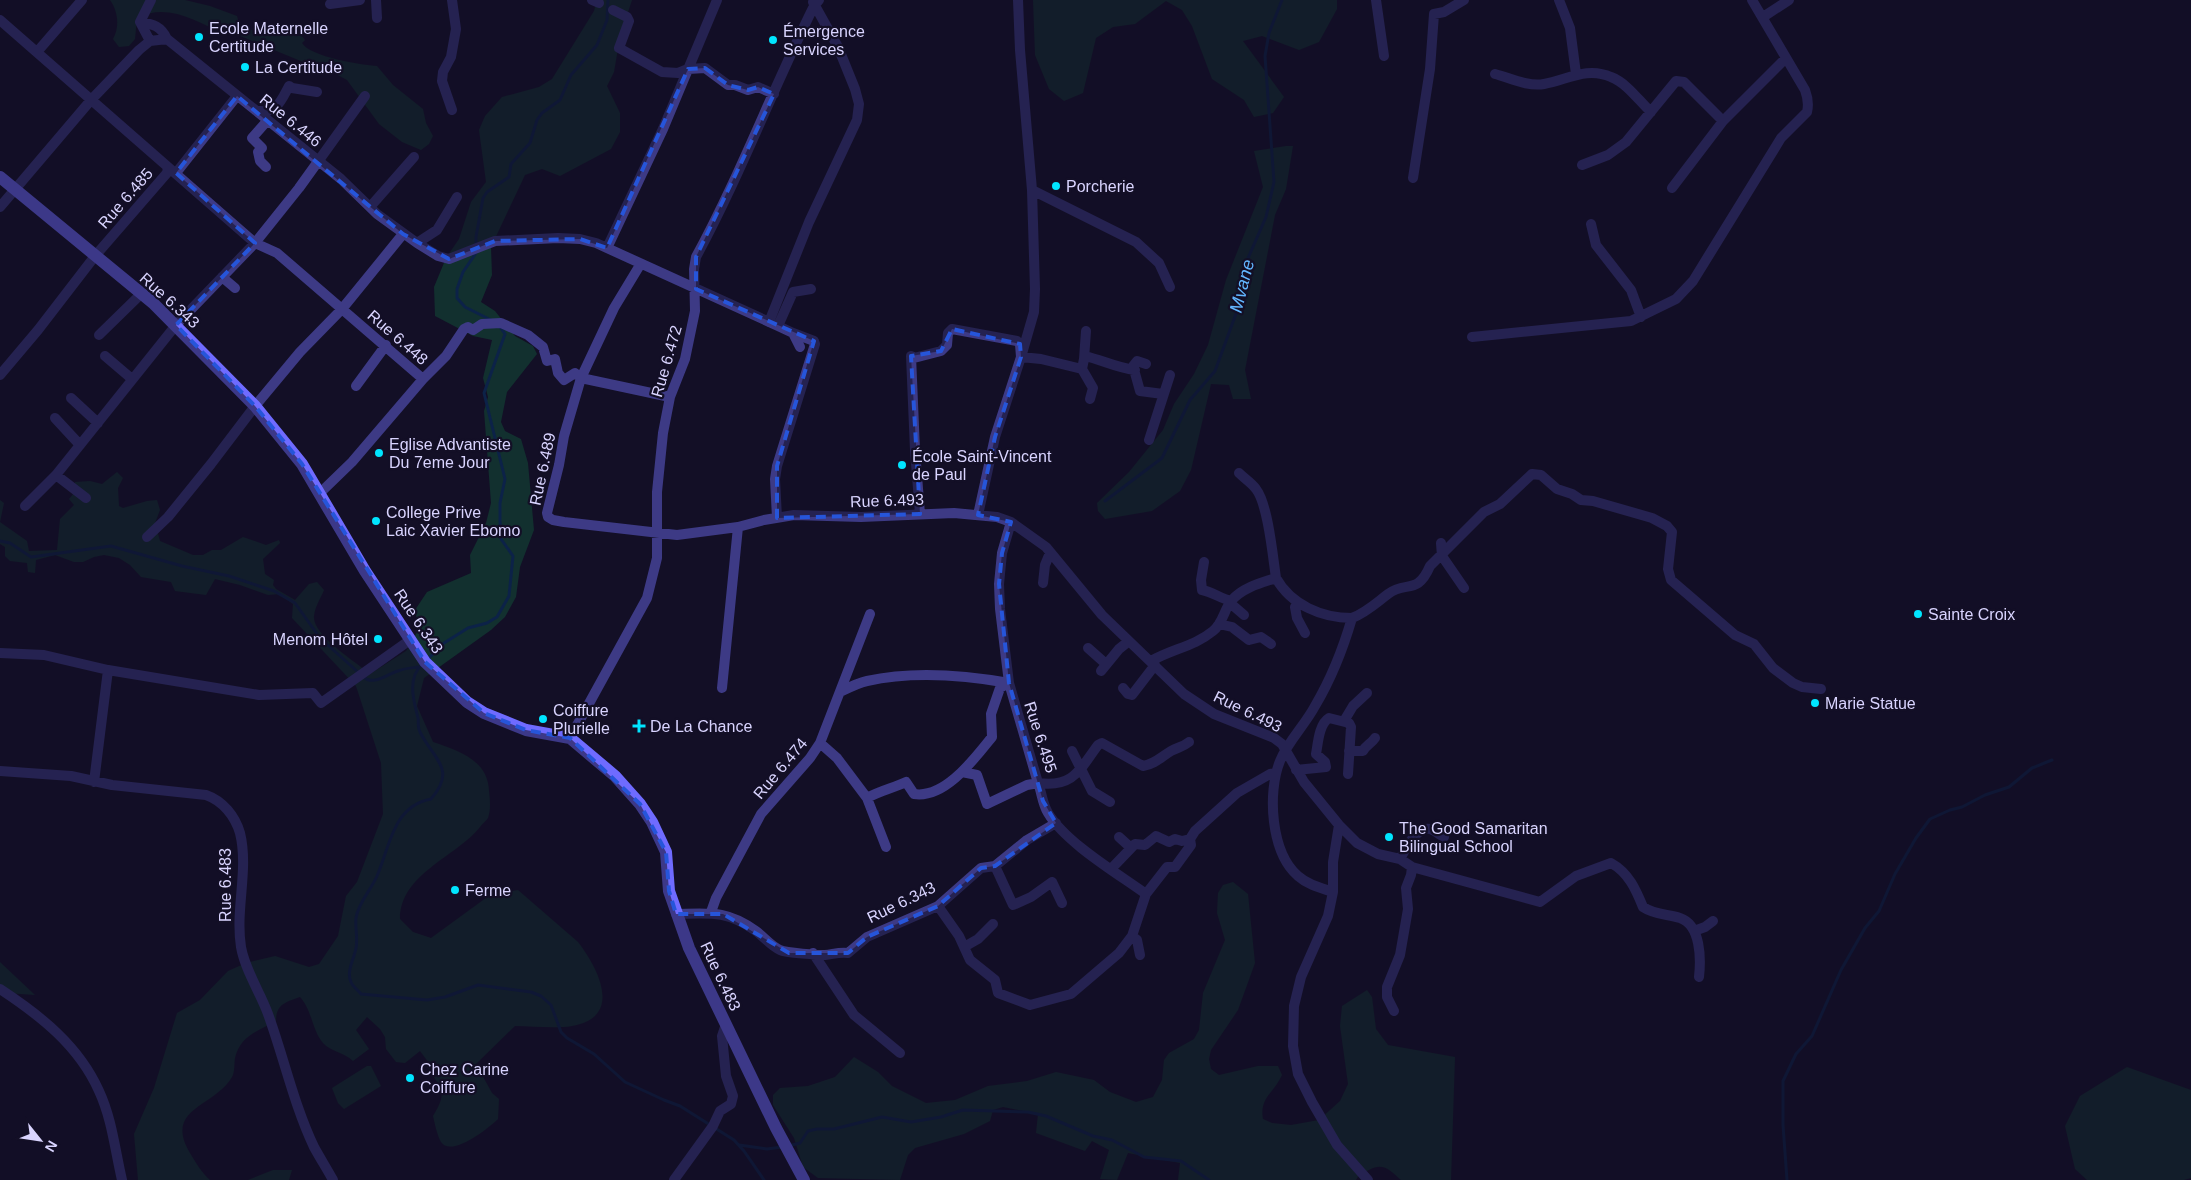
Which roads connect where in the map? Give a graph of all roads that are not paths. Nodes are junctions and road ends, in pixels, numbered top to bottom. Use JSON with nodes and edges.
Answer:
{"nodes":[{"id":1,"x":82,"y":0,"type":"edge"},
{"id":2,"x":151,"y":0,"type":"edge"},
{"id":3,"x":360,"y":0,"type":"edge"},
{"id":4,"x":376,"y":0,"type":"edge"},
{"id":5,"x":452,"y":0,"type":"edge"},
{"id":6,"x":717,"y":0,"type":"edge"},
{"id":7,"x":1018,"y":0,"type":"edge"},
{"id":8,"x":1376,"y":0,"type":"edge"},
{"id":9,"x":1464,"y":0,"type":"edge"},
{"id":10,"x":1559,"y":0,"type":"edge"},
{"id":11,"x":1752,"y":0,"type":"edge"},
{"id":12,"x":1789,"y":0,"type":"edge"},
{"id":13,"x":815,"y":2,"type":"edge"},
{"id":14,"x":330,"y":4,"type":"dead end"},
{"id":15,"x":613,"y":10,"type":"dead end"},
{"id":16,"x":1763,"y":17,"type":"junction"},
{"id":17,"x":377,"y":18,"type":"dead end"},
{"id":18,"x":0,"y":20,"type":"edge"},
{"id":19,"x":140,"y":22,"type":"junction"},
{"id":20,"x":154,"y":25,"type":"junction"},
{"id":21,"x":167,"y":39,"type":"junction"},
{"id":22,"x":150,"y":42,"type":"junction"},
{"id":23,"x":37,"y":52,"type":"junction"},
{"id":24,"x":1384,"y":56,"type":"dead end"},
{"id":25,"x":1785,"y":59,"type":"junction"},
{"id":26,"x":688,"y":69,"type":"junction"},
{"id":27,"x":1495,"y":74,"type":"dead end"},
{"id":28,"x":1576,"y":74,"type":"junction"},
{"id":29,"x":317,"y":92,"type":"dead end"},
{"id":30,"x":774,"y":94,"type":"junction"},
{"id":31,"x":237,"y":96,"type":"junction"},
{"id":32,"x":365,"y":96,"type":"dead end"},
{"id":33,"x":91,"y":100,"type":"junction"},
{"id":34,"x":274,"y":108,"type":"junction"},
{"id":35,"x":254,"y":110,"type":"junction"},
{"id":36,"x":452,"y":110,"type":"dead end"},
{"id":37,"x":1652,"y":112,"type":"junction"},
{"id":38,"x":1724,"y":121,"type":"junction"},
{"id":39,"x":270,"y":123,"type":"junction"},
{"id":40,"x":414,"y":157,"type":"dead end"},
{"id":41,"x":318,"y":161,"type":"junction"},
{"id":42,"x":1582,"y":165,"type":"dead end"},
{"id":43,"x":266,"y":167,"type":"dead end"},
{"id":44,"x":172,"y":170,"type":"junction"},
{"id":45,"x":0,"y":177,"type":"edge"},
{"id":46,"x":1413,"y":178,"type":"dead end"},
{"id":47,"x":1672,"y":188,"type":"dead end"},
{"id":48,"x":14,"y":190,"type":"junction"},
{"id":49,"x":1032,"y":190,"type":"junction"},
{"id":50,"x":457,"y":197,"type":"dead end"},
{"id":51,"x":370,"y":206,"type":"junction"},
{"id":52,"x":0,"y":207,"type":"edge"},
{"id":53,"x":1591,"y":224,"type":"dead end"},
{"id":54,"x":403,"y":234,"type":"junction"},
{"id":55,"x":255,"y":243,"type":"junction"},
{"id":56,"x":417,"y":243,"type":"junction"},
{"id":57,"x":607,"y":248,"type":"junction"},
{"id":58,"x":95,"y":256,"type":"junction"},
{"id":59,"x":640,"y":265,"type":"junction"},
{"id":60,"x":222,"y":277,"type":"junction"},
{"id":61,"x":1170,"y":287,"type":"dead end"},
{"id":62,"x":235,"y":288,"type":"dead end"},
{"id":63,"x":696,"y":289,"type":"junction"},
{"id":64,"x":811,"y":289,"type":"dead end"},
{"id":65,"x":140,"y":295,"type":"junction"},
{"id":66,"x":342,"y":308,"type":"junction"},
{"id":67,"x":1641,"y":317,"type":"junction"},
{"id":68,"x":774,"y":324,"type":"junction"},
{"id":69,"x":176,"y":325,"type":"junction"},
{"id":70,"x":1086,"y":331,"type":"dead end"},
{"id":71,"x":793,"y":333,"type":"junction"},
{"id":72,"x":99,"y":335,"type":"dead end"},
{"id":73,"x":1472,"y":337,"type":"dead end"},
{"id":74,"x":386,"y":345,"type":"junction"},
{"id":75,"x":800,"y":347,"type":"dead end"},
{"id":76,"x":105,"y":356,"type":"dead end"},
{"id":77,"x":1085,"y":356,"type":"junction"},
{"id":78,"x":1022,"y":357,"type":"junction"},
{"id":79,"x":1146,"y":364,"type":"dead end"},
{"id":80,"x":1082,"y":369,"type":"junction"},
{"id":81,"x":1136,"y":370,"type":"junction"},
{"id":82,"x":0,"y":374,"type":"edge"},
{"id":83,"x":1170,"y":375,"type":"dead end"},
{"id":84,"x":581,"y":378,"type":"junction"},
{"id":85,"x":423,"y":379,"type":"junction"},
{"id":86,"x":132,"y":380,"type":"junction"},
{"id":87,"x":356,"y":386,"type":"dead end"},
{"id":88,"x":1163,"y":394,"type":"junction"},
{"id":89,"x":670,"y":397,"type":"junction"},
{"id":90,"x":71,"y":398,"type":"dead end"},
{"id":91,"x":1090,"y":398,"type":"dead end"},
{"id":92,"x":254,"y":406,"type":"junction"},
{"id":93,"x":55,"y":418,"type":"dead end"},
{"id":94,"x":98,"y":423,"type":"junction"},
{"id":95,"x":1149,"y":440,"type":"dead end"},
{"id":96,"x":80,"y":445,"type":"junction"},
{"id":97,"x":1238,"y":473,"type":"dead end"},
{"id":98,"x":56,"y":475,"type":"junction"},
{"id":99,"x":320,"y":492,"type":"junction"},
{"id":100,"x":86,"y":498,"type":"dead end"},
{"id":101,"x":25,"y":506,"type":"dead end"},
{"id":102,"x":920,"y":514,"type":"junction"},
{"id":103,"x":978,"y":515,"type":"junction"},
{"id":104,"x":777,"y":518,"type":"junction"},
{"id":105,"x":1011,"y":522,"type":"junction"},
{"id":106,"x":738,"y":527,"type":"junction"},
{"id":107,"x":658,"y":533,"type":"junction"},
{"id":108,"x":147,"y":537,"type":"dead end"},
{"id":109,"x":1441,"y":543,"type":"dead end"},
{"id":110,"x":1050,"y":553,"type":"junction"},
{"id":111,"x":1442,"y":556,"type":"junction"},
{"id":112,"x":1204,"y":562,"type":"dead end"},
{"id":113,"x":1276,"y":578,"type":"junction"},
{"id":114,"x":1043,"y":583,"type":"dead end"},
{"id":115,"x":1464,"y":588,"type":"dead end"},
{"id":116,"x":1231,"y":602,"type":"junction"},
{"id":117,"x":1298,"y":603,"type":"junction"},
{"id":118,"x":870,"y":614,"type":"dead end"},
{"id":119,"x":1244,"y":615,"type":"dead end"},
{"id":120,"x":1352,"y":618,"type":"junction"},
{"id":121,"x":1219,"y":624,"type":"junction"},
{"id":122,"x":1305,"y":633,"type":"dead end"},
{"id":123,"x":410,"y":640,"type":"junction"},
{"id":124,"x":1128,"y":641,"type":"junction"},
{"id":125,"x":1271,"y":644,"type":"dead end"},
{"id":126,"x":1088,"y":648,"type":"dead end"},
{"id":127,"x":0,"y":654,"type":"edge"},
{"id":128,"x":1153,"y":663,"type":"junction"},
{"id":129,"x":108,"y":670,"type":"junction"},
{"id":130,"x":1008,"y":683,"type":"junction"},
{"id":131,"x":722,"y":688,"type":"dead end"},
{"id":132,"x":1123,"y":688,"type":"dead end"},
{"id":133,"x":1821,"y":689,"type":"dead end"},
{"id":134,"x":842,"y":691,"type":"junction"},
{"id":135,"x":1367,"y":694,"type":"dead end"},
{"id":136,"x":1344,"y":721,"type":"junction"},
{"id":137,"x":570,"y":738,"type":"junction"},
{"id":138,"x":1374,"y":738,"type":"dead end"},
{"id":139,"x":1189,"y":742,"type":"dead end"},
{"id":140,"x":820,"y":743,"type":"junction"},
{"id":141,"x":1286,"y":750,"type":"junction"},
{"id":142,"x":1072,"y":751,"type":"dead end"},
{"id":143,"x":1349,"y":751,"type":"junction"},
{"id":144,"x":1296,"y":770,"type":"junction"},
{"id":145,"x":0,"y":771,"type":"edge"},
{"id":146,"x":1081,"y":771,"type":"junction"},
{"id":147,"x":962,"y":772,"type":"junction"},
{"id":148,"x":1276,"y":773,"type":"junction"},
{"id":149,"x":1348,"y":774,"type":"dead end"},
{"id":150,"x":94,"y":782,"type":"junction"},
{"id":151,"x":1038,"y":783,"type":"junction"},
{"id":152,"x":867,"y":798,"type":"junction"},
{"id":153,"x":1110,"y":802,"type":"dead end"},
{"id":154,"x":1056,"y":824,"type":"junction"},
{"id":155,"x":1339,"y":825,"type":"junction"},
{"id":156,"x":1119,"y":837,"type":"dead end"},
{"id":157,"x":1444,"y":837,"type":"dead end"},
{"id":158,"x":1190,"y":840,"type":"junction"},
{"id":159,"x":886,"y":847,"type":"dead end"},
{"id":160,"x":1130,"y":847,"type":"junction"},
{"id":161,"x":1400,"y":859,"type":"junction"},
{"id":162,"x":995,"y":866,"type":"junction"},
{"id":163,"x":1412,"y":867,"type":"junction"},
{"id":164,"x":1111,"y":869,"type":"junction"},
{"id":165,"x":1333,"y":892,"type":"junction"},
{"id":166,"x":1146,"y":894,"type":"junction"},
{"id":167,"x":1062,"y":903,"type":"dead end"},
{"id":168,"x":938,"y":906,"type":"junction"},
{"id":169,"x":711,"y":912,"type":"junction"},
{"id":170,"x":676,"y":914,"type":"junction"},
{"id":171,"x":1713,"y":921,"type":"dead end"},
{"id":172,"x":993,"y":924,"type":"dead end"},
{"id":173,"x":1694,"y":931,"type":"junction"},
{"id":174,"x":1132,"y":936,"type":"junction"},
{"id":175,"x":964,"y":948,"type":"junction"},
{"id":176,"x":813,"y":953,"type":"junction"},
{"id":177,"x":1140,"y":956,"type":"dead end"},
{"id":178,"x":1699,"y":977,"type":"dead end"},
{"id":179,"x":0,"y":989,"type":"edge"},
{"id":180,"x":1394,"y":1011,"type":"dead end"},
{"id":181,"x":726,"y":1024,"type":"junction"},
{"id":182,"x":900,"y":1053,"type":"dead end"},
{"id":183,"x":122,"y":1180,"type":"edge"},
{"id":184,"x":333,"y":1180,"type":"edge"},
{"id":185,"x":674,"y":1180,"type":"edge"},
{"id":186,"x":804,"y":1180,"type":"edge"},
{"id":187,"x":1368,"y":1180,"type":"edge"}],
"edges":[{"from":1,"to":23,"type":"street"},
{"from":2,"to":19,"type":"street"},
{"from":3,"to":14,"type":"street"},
{"from":4,"to":17,"type":"street"},
{"from":5,"to":36,"type":"street"},
{"from":6,"to":26,"type":"street"},
{"from":7,"to":49,"type":"street"},
{"from":8,"to":24,"type":"street"},
{"from":9,"to":46,"type":"street"},
{"from":10,"to":28,"type":"street"},
{"from":11,"to":16,"type":"street"},
{"from":12,"to":16,"type":"street"},
{"from":13,"to":30,"type":"street","name":"Rue 6.472"},
{"from":13,"to":68,"type":"street"},
{"from":15,"to":26,"type":"street"},
{"from":16,"to":25,"type":"street"},
{"from":18,"to":23,"type":"street","name":"Rue 6.485"},
{"from":19,"to":20,"type":"street"},
{"from":19,"to":22,"type":"street"},
{"from":20,"to":21,"type":"street","name":"Rue 6.446"},
{"from":20,"to":22,"type":"street"},
{"from":21,"to":22,"type":"street"},
{"from":21,"to":31,"type":"street","name":"Rue 6.446"},
{"from":22,"to":33,"type":"street"},
{"from":23,"to":33,"type":"street","name":"Rue 6.485"},
{"from":25,"to":38,"type":"street"},
{"from":25,"to":67,"type":"street"},
{"from":26,"to":30,"type":"street"},
{"from":26,"to":57,"type":"street"},
{"from":27,"to":28,"type":"street"},
{"from":28,"to":37,"type":"street"},
{"from":29,"to":34,"type":"street"},
{"from":30,"to":63,"type":"street","name":"Rue 6.472"},
{"from":31,"to":35,"type":"street","name":"Rue 6.446"},
{"from":31,"to":44,"type":"street"},
{"from":32,"to":41,"type":"street"},
{"from":33,"to":44,"type":"street","name":"Rue 6.485"},
{"from":33,"to":48,"type":"street"},
{"from":34,"to":35,"type":"street"},
{"from":34,"to":39,"type":"street"},
{"from":35,"to":39,"type":"street","name":"Rue 6.446"},
{"from":37,"to":38,"type":"street"},
{"from":37,"to":42,"type":"street"},
{"from":38,"to":47,"type":"street"},
{"from":39,"to":41,"type":"street","name":"Rue 6.446"},
{"from":39,"to":43,"type":"street"},
{"from":40,"to":51,"type":"street"},
{"from":41,"to":51,"type":"street","name":"Rue 6.446"},
{"from":41,"to":55,"type":"street"},
{"from":44,"to":55,"type":"street","name":"Rue 6.448"},
{"from":44,"to":58,"type":"street","name":"Rue 6.485"},
{"from":45,"to":48,"type":"street","name":"Rue 6.343"},
{"from":48,"to":52,"type":"street"},
{"from":48,"to":58,"type":"street","name":"Rue 6.343"},
{"from":49,"to":61,"type":"street"},
{"from":49,"to":78,"type":"street"},
{"from":50,"to":56,"type":"street"},
{"from":51,"to":54,"type":"street","name":"Rue 6.446"},
{"from":53,"to":67,"type":"street"},
{"from":54,"to":56,"type":"street","name":"Rue 6.446"},
{"from":54,"to":66,"type":"street"},
{"from":55,"to":60,"type":"street"},
{"from":55,"to":66,"type":"street","name":"Rue 6.448"},
{"from":56,"to":57,"type":"street","name":"Rue 6.446"},
{"from":57,"to":59,"type":"street","name":"Rue 6.446"},
{"from":58,"to":65,"type":"street","name":"Rue 6.343"},
{"from":58,"to":82,"type":"street","name":"Rue 6.485"},
{"from":59,"to":63,"type":"street","name":"Rue 6.446"},
{"from":59,"to":84,"type":"street"},
{"from":60,"to":62,"type":"street"},
{"from":60,"to":69,"type":"street"},
{"from":63,"to":68,"type":"street","name":"Rue 6.446"},
{"from":63,"to":89,"type":"street","name":"Rue 6.472"},
{"from":64,"to":68,"type":"street"},
{"from":65,"to":69,"type":"street","name":"Rue 6.343"},
{"from":65,"to":72,"type":"street"},
{"from":66,"to":74,"type":"street","name":"Rue 6.448"},
{"from":66,"to":92,"type":"street"},
{"from":67,"to":73,"type":"street"},
{"from":68,"to":71,"type":"street","name":"Rue 6.446"},
{"from":69,"to":86,"type":"street"},
{"from":69,"to":92,"type":"street","name":"Rue 6.343"},
{"from":70,"to":77,"type":"street"},
{"from":71,"to":75,"type":"street"},
{"from":71,"to":104,"type":"street","name":"Rue 6.446"},
{"from":74,"to":85,"type":"street","name":"Rue 6.448"},
{"from":74,"to":87,"type":"street"},
{"from":76,"to":86,"type":"street"},
{"from":77,"to":80,"type":"street"},
{"from":77,"to":81,"type":"street"},
{"from":78,"to":80,"type":"street"},
{"from":78,"to":102,"type":"street"},
{"from":78,"to":103,"type":"street"},
{"from":79,"to":81,"type":"street"},
{"from":80,"to":91,"type":"street"},
{"from":81,"to":88,"type":"street"},
{"from":83,"to":88,"type":"street"},
{"from":84,"to":85,"type":"street"},
{"from":84,"to":89,"type":"street"},
{"from":84,"to":107,"type":"street","name":"Rue 6.489"},
{"from":85,"to":99,"type":"street","name":"Rue 6.448"},
{"from":86,"to":94,"type":"street"},
{"from":88,"to":95,"type":"street"},
{"from":89,"to":107,"type":"street","name":"Rue 6.472"},
{"from":90,"to":94,"type":"street"},
{"from":92,"to":99,"type":"street","name":"Rue 6.343"},
{"from":92,"to":108,"type":"street"},
{"from":93,"to":96,"type":"street"},
{"from":94,"to":96,"type":"street"},
{"from":96,"to":98,"type":"street"},
{"from":97,"to":113,"type":"street"},
{"from":98,"to":100,"type":"street"},
{"from":98,"to":101,"type":"street"},
{"from":99,"to":123,"type":"street","name":"Rue 6.343"},
{"from":102,"to":103,"type":"street","name":"Rue 6.493"},
{"from":102,"to":104,"type":"street","name":"Rue 6.493"},
{"from":103,"to":105,"type":"street","name":"Rue 6.493"},
{"from":104,"to":106,"type":"street","name":"Rue 6.493"},
{"from":105,"to":110,"type":"street","name":"Rue 6.493"},
{"from":105,"to":130,"type":"street","name":"Rue 6.495"},
{"from":106,"to":107,"type":"street","name":"Rue 6.493"},
{"from":106,"to":131,"type":"street"},
{"from":107,"to":137,"type":"street","name":"Rue 6.472"},
{"from":109,"to":111,"type":"street"},
{"from":110,"to":114,"type":"street"},
{"from":110,"to":124,"type":"street","name":"Rue 6.493"},
{"from":111,"to":115,"type":"street"},
{"from":111,"to":120,"type":"street"},
{"from":111,"to":133,"type":"street"},
{"from":112,"to":116,"type":"street"},
{"from":113,"to":116,"type":"street"},
{"from":113,"to":117,"type":"street"},
{"from":116,"to":119,"type":"street"},
{"from":116,"to":121,"type":"street"},
{"from":117,"to":120,"type":"street"},
{"from":117,"to":122,"type":"street"},
{"from":118,"to":134,"type":"street"},
{"from":120,"to":141,"type":"street"},
{"from":121,"to":125,"type":"street"},
{"from":121,"to":128,"type":"street"},
{"from":123,"to":129,"type":"street"},
{"from":123,"to":137,"type":"street","name":"Rue 6.343"},
{"from":124,"to":126,"type":"street"},
{"from":124,"to":128,"type":"street","name":"Rue 6.493"},
{"from":127,"to":129,"type":"street"},
{"from":128,"to":132,"type":"street"},
{"from":128,"to":141,"type":"street","name":"Rue 6.493"},
{"from":129,"to":150,"type":"street"},
{"from":130,"to":134,"type":"street"},
{"from":130,"to":147,"type":"street"},
{"from":130,"to":151,"type":"street","name":"Rue 6.495"},
{"from":134,"to":140,"type":"street"},
{"from":135,"to":136,"type":"street"},
{"from":136,"to":143,"type":"street"},
{"from":136,"to":144,"type":"street"},
{"from":137,"to":170,"type":"street","name":"Rue 6.343"},
{"from":138,"to":143,"type":"street"},
{"from":139,"to":146,"type":"street","name":"Rue 6.495"},
{"from":140,"to":152,"type":"street","name":"Rue 6.474"},
{"from":140,"to":169,"type":"street","name":"Rue 6.474"},
{"from":141,"to":144,"type":"street","name":"Rue 6.493"},
{"from":141,"to":148,"type":"street"},
{"from":142,"to":146,"type":"street"},
{"from":143,"to":149,"type":"street"},
{"from":144,"to":155,"type":"street","name":"Rue 6.493"},
{"from":145,"to":150,"type":"street","name":"Rue 6.483"},
{"from":146,"to":151,"type":"street","name":"Rue 6.495"},
{"from":146,"to":153,"type":"street"},
{"from":147,"to":151,"type":"street"},
{"from":147,"to":152,"type":"street"},
{"from":148,"to":158,"type":"street"},
{"from":148,"to":165,"type":"street"},
{"from":150,"to":184,"type":"street","name":"Rue 6.483"},
{"from":151,"to":154,"type":"street"},
{"from":152,"to":159,"type":"street","name":"Rue 6.474"},
{"from":154,"to":162,"type":"street","name":"Rue 6.343"},
{"from":154,"to":164,"type":"street"},
{"from":155,"to":161,"type":"street","name":"Rue 6.493"},
{"from":155,"to":165,"type":"street"},
{"from":156,"to":160,"type":"street"},
{"from":157,"to":161,"type":"street"},
{"from":158,"to":160,"type":"street"},
{"from":158,"to":166,"type":"street"},
{"from":160,"to":164,"type":"street"},
{"from":161,"to":163,"type":"street","name":"Rue 6.493"},
{"from":162,"to":167,"type":"street"},
{"from":162,"to":168,"type":"street","name":"Rue 6.343"},
{"from":163,"to":173,"type":"street","name":"Rue 6.493"},
{"from":163,"to":180,"type":"street"},
{"from":164,"to":166,"type":"street"},
{"from":165,"to":187,"type":"street"},
{"from":166,"to":174,"type":"street"},
{"from":168,"to":175,"type":"street"},
{"from":168,"to":176,"type":"street","name":"Rue 6.343"},
{"from":169,"to":170,"type":"street","name":"Rue 6.343"},
{"from":169,"to":176,"type":"street","name":"Rue 6.343"},
{"from":170,"to":181,"type":"street","name":"Rue 6.483"},
{"from":171,"to":173,"type":"street"},
{"from":172,"to":175,"type":"street"},
{"from":173,"to":178,"type":"street"},
{"from":174,"to":175,"type":"street"},
{"from":174,"to":177,"type":"street"},
{"from":176,"to":182,"type":"street"},
{"from":179,"to":183,"type":"street"},
{"from":181,"to":185,"type":"street","name":"Rue 6.483"},
{"from":181,"to":186,"type":"street"}]}
